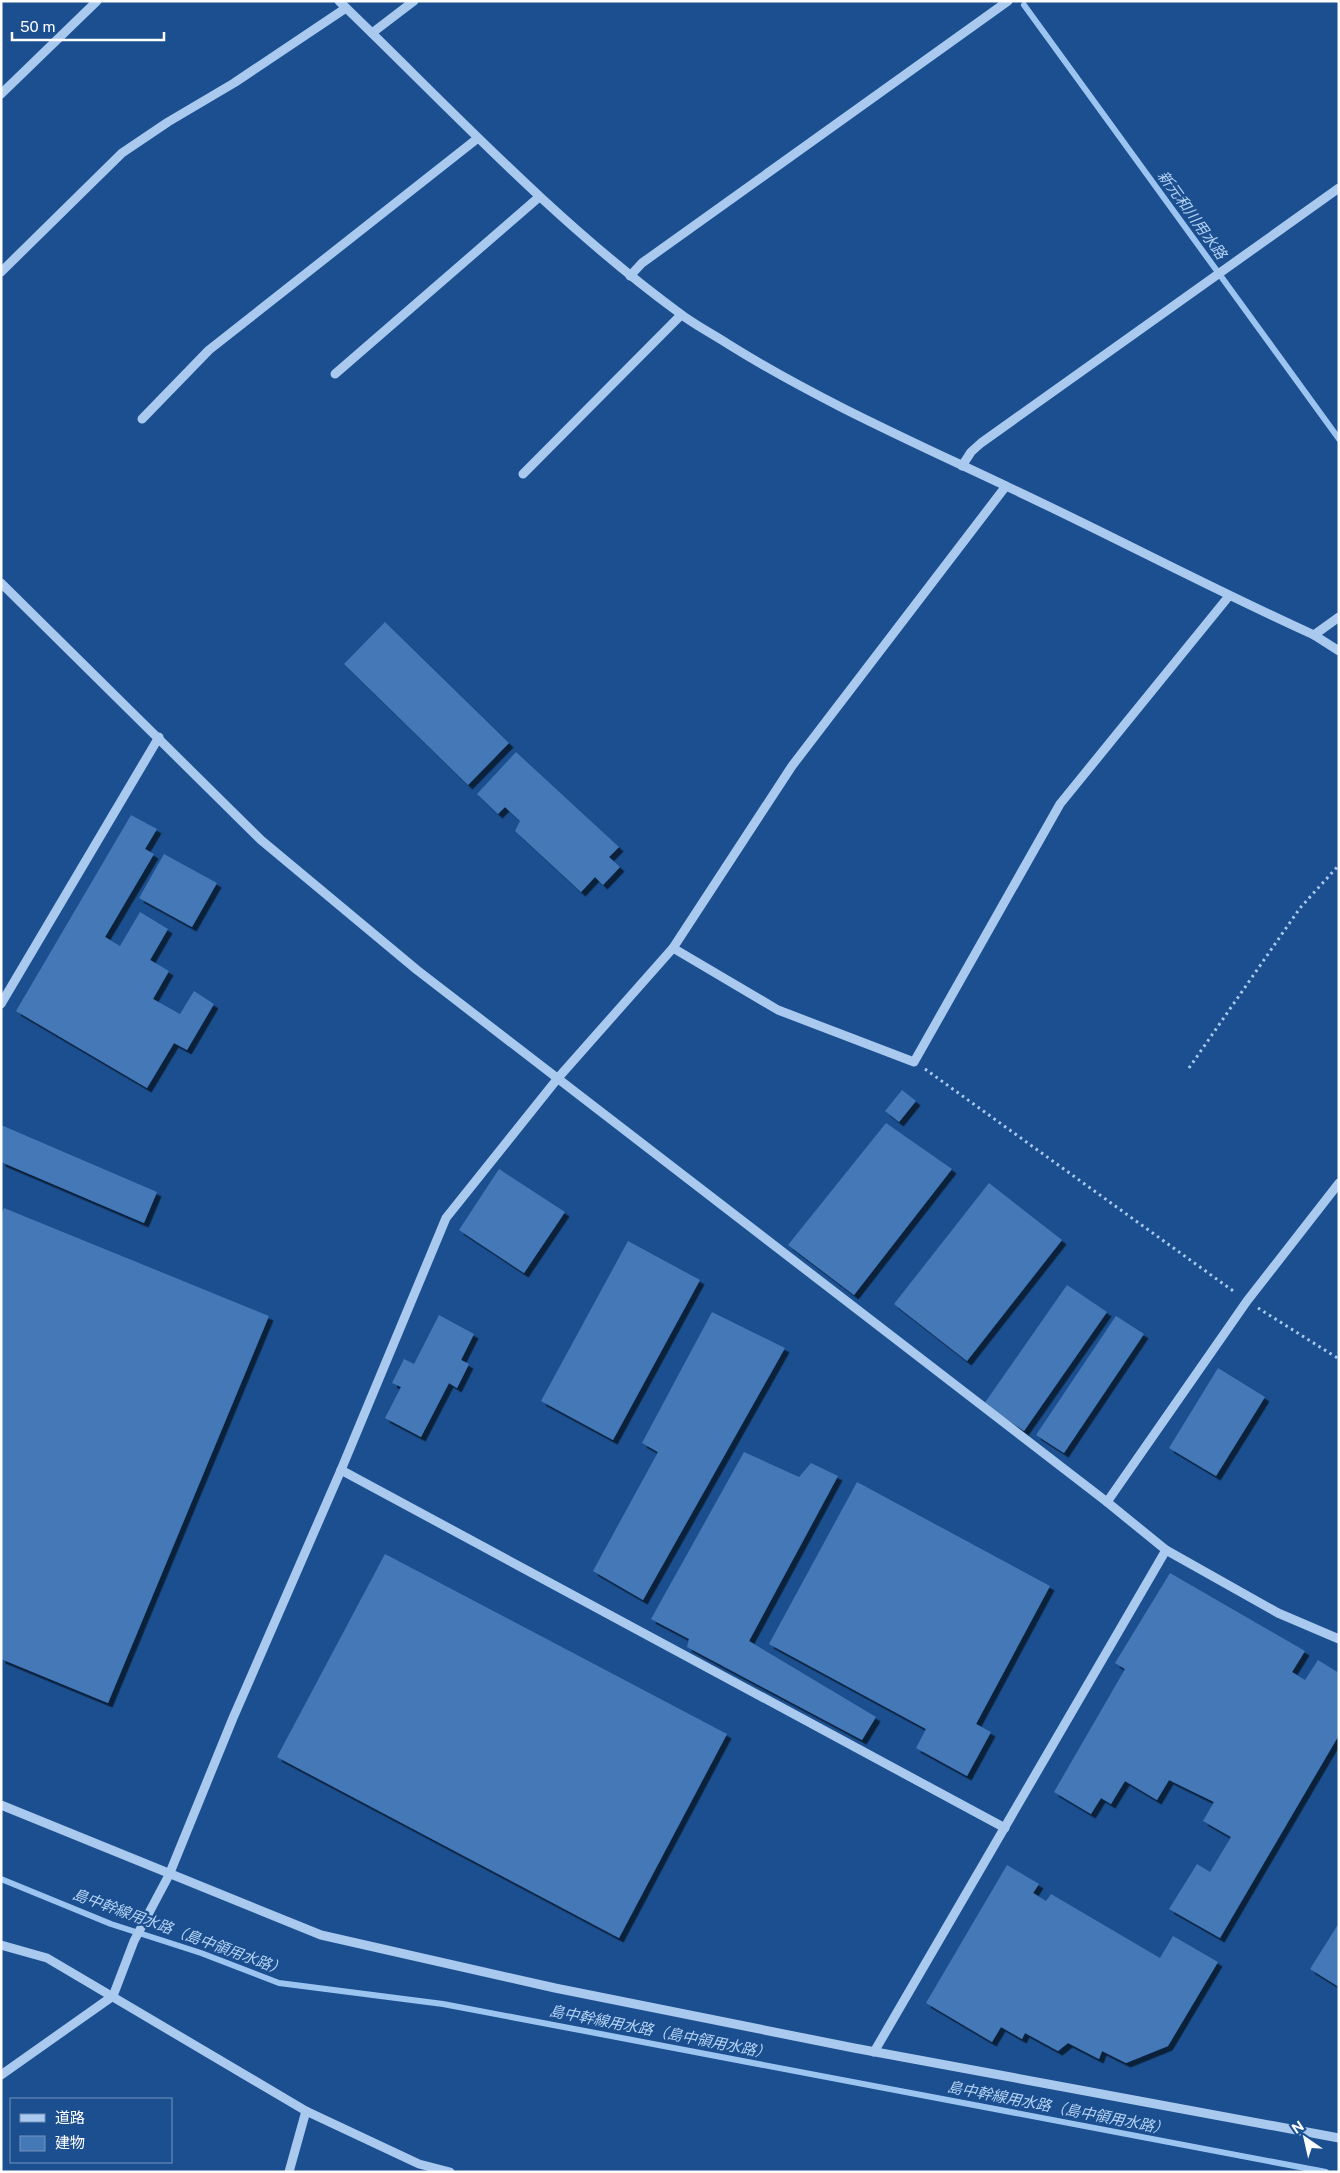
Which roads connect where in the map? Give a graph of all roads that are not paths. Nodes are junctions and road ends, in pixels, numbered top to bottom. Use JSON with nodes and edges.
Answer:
{"nodes":[{"id":1,"x":97,"y":1,"type":"edge"},
{"id":2,"x":339,"y":1,"type":"edge"},
{"id":3,"x":414,"y":1,"type":"edge"},
{"id":4,"x":1008,"y":1,"type":"edge"},
{"id":5,"x":346,"y":8,"type":"junction"},
{"id":6,"x":372,"y":33,"type":"junction"},
{"id":7,"x":1,"y":94,"type":"edge"},
{"id":8,"x":478,"y":138,"type":"junction"},
{"id":9,"x":1339,"y":188,"type":"edge"},
{"id":10,"x":538,"y":198,"type":"junction"},
{"id":11,"x":1,"y":272,"type":"edge"},
{"id":12,"x":630,"y":276,"type":"junction"},
{"id":13,"x":681,"y":315,"type":"junction"},
{"id":14,"x":335,"y":374,"type":"dead end"},
{"id":15,"x":142,"y":418,"type":"dead end"},
{"id":16,"x":962,"y":466,"type":"junction"},
{"id":17,"x":523,"y":474,"type":"dead end"},
{"id":18,"x":1006,"y":486,"type":"junction"},
{"id":19,"x":1,"y":583,"type":"edge"},
{"id":20,"x":1229,"y":596,"type":"junction"},
{"id":21,"x":1339,"y":617,"type":"edge"},
{"id":22,"x":1314,"y":635,"type":"junction"},
{"id":23,"x":1339,"y":651,"type":"edge"},
{"id":24,"x":159,"y":737,"type":"junction"},
{"id":25,"x":673,"y":948,"type":"junction"},
{"id":26,"x":1,"y":1004,"type":"edge"},
{"id":27,"x":558,"y":1078,"type":"junction"},
{"id":28,"x":1339,"y":1183,"type":"edge"},
{"id":29,"x":341,"y":1470,"type":"junction"},
{"id":30,"x":1108,"y":1502,"type":"junction"},
{"id":31,"x":1166,"y":1550,"type":"junction"},
{"id":32,"x":1339,"y":1640,"type":"edge"},
{"id":33,"x":1,"y":1805,"type":"edge"},
{"id":34,"x":1005,"y":1828,"type":"junction"},
{"id":35,"x":169,"y":1876,"type":"junction"},
{"id":36,"x":1,"y":1945,"type":"edge"},
{"id":37,"x":113,"y":1996,"type":"junction"},
{"id":38,"x":874,"y":2052,"type":"junction"},
{"id":39,"x":1,"y":2075,"type":"edge"},
{"id":40,"x":306,"y":2111,"type":"junction"},
{"id":41,"x":1339,"y":2138,"type":"edge"},
{"id":42,"x":289,"y":2172,"type":"edge"},
{"id":43,"x":450,"y":2172,"type":"edge"}],
"edges":[{"from":1,"to":7,"type":"street"},
{"from":2,"to":5,"type":"street"},
{"from":3,"to":6,"type":"street"},
{"from":4,"to":12,"type":"street"},
{"from":5,"to":6,"type":"street"},
{"from":5,"to":11,"type":"street"},
{"from":6,"to":8,"type":"street"},
{"from":8,"to":10,"type":"street"},
{"from":8,"to":15,"type":"street"},
{"from":9,"to":16,"type":"street"},
{"from":10,"to":12,"type":"street"},
{"from":10,"to":14,"type":"street"},
{"from":12,"to":13,"type":"street"},
{"from":13,"to":16,"type":"street"},
{"from":13,"to":17,"type":"street"},
{"from":16,"to":18,"type":"street"},
{"from":18,"to":20,"type":"street"},
{"from":18,"to":25,"type":"street"},
{"from":19,"to":24,"type":"street"},
{"from":20,"to":22,"type":"street"},
{"from":20,"to":25,"type":"street"},
{"from":21,"to":22,"type":"street"},
{"from":22,"to":23,"type":"street"},
{"from":24,"to":26,"type":"street"},
{"from":24,"to":27,"type":"street"},
{"from":25,"to":27,"type":"street"},
{"from":27,"to":29,"type":"street"},
{"from":27,"to":30,"type":"street"},
{"from":28,"to":30,"type":"street"},
{"from":29,"to":34,"type":"street"},
{"from":29,"to":35,"type":"street"},
{"from":30,"to":31,"type":"street"},
{"from":31,"to":32,"type":"street"},
{"from":31,"to":34,"type":"street"},
{"from":33,"to":35,"type":"street"},
{"from":34,"to":38,"type":"street"},
{"from":35,"to":37,"type":"street"},
{"from":35,"to":38,"type":"street"},
{"from":36,"to":37,"type":"street"},
{"from":37,"to":39,"type":"street"},
{"from":37,"to":40,"type":"street"},
{"from":38,"to":41,"type":"street"},
{"from":40,"to":42,"type":"street"},
{"from":40,"to":43,"type":"street"}]}
